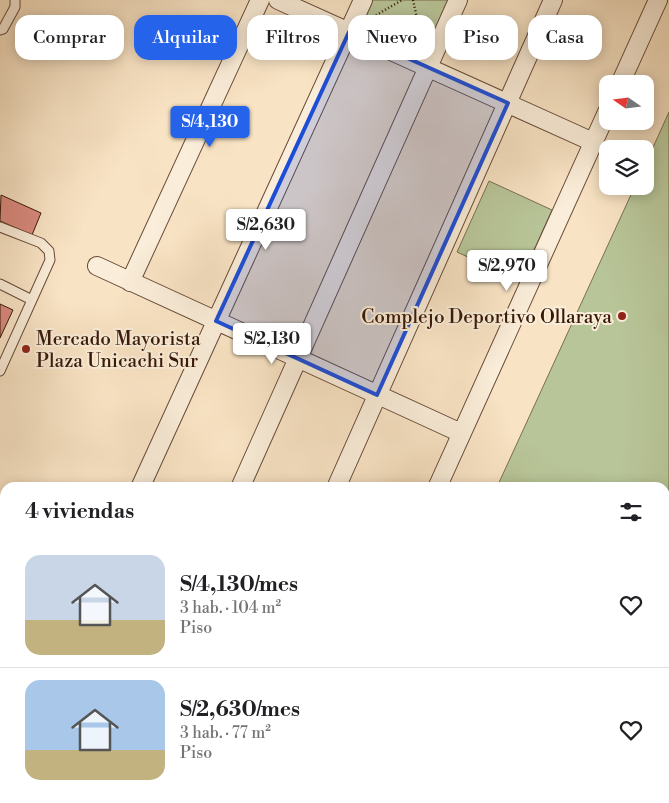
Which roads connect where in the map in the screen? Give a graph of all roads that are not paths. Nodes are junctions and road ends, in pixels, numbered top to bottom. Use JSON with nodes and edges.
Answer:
{"nodes":[{"id":1,"x":15,"y":0,"type":"edge"},
{"id":2,"x":260,"y":0,"type":"edge"},
{"id":3,"x":278,"y":0,"type":"edge"},
{"id":4,"x":363,"y":0,"type":"edge"},
{"id":5,"x":458,"y":0,"type":"edge"},
{"id":6,"x":554,"y":0,"type":"edge"},
{"id":7,"x":658,"y":0,"type":"edge"},
{"id":8,"x":356,"y":15,"type":"edge"},
{"id":9,"x":0,"y":30,"type":"edge"},
{"id":10,"x":348,"y":32,"type":"edge"},
{"id":11,"x":348,"y":34,"type":"edge"},
{"id":12,"x":412,"y":60,"type":"edge"},
{"id":13,"x":428,"y":67,"type":"junction"},
{"id":14,"x":624,"y":75,"type":"edge"},
{"id":15,"x":508,"y":103,"type":"junction"},
{"id":16,"x":599,"y":129,"type":"edge"},
{"id":17,"x":593,"y":142,"type":"junction"},
{"id":18,"x":0,"y":227,"type":"edge"},
{"id":19,"x":96,"y":266,"type":"dead end"},
{"id":20,"x":130,"y":282,"type":"junction"},
{"id":21,"x":0,"y":284,"type":"edge"},
{"id":22,"x":32,"y":300,"type":"junction"},
{"id":23,"x":216,"y":321,"type":"junction"},
{"id":24,"x":298,"y":358,"type":"junction"},
{"id":25,"x":0,"y":371,"type":"edge"},
{"id":26,"x":377,"y":395,"type":"junction"},
{"id":27,"x":461,"y":434,"type":"junction"},
{"id":28,"x":143,"y":482,"type":"edge"},
{"id":29,"x":243,"y":482,"type":"edge"},
{"id":30,"x":339,"y":482,"type":"edge"},
{"id":31,"x":440,"y":482,"type":"edge"}],
"edges":[{"from":1,"to":9,"type":"lane"},
{"from":2,"to":20,"type":"street"},
{"from":3,"to":10,"type":"street"},
{"from":4,"to":8,"type":"street"},
{"from":5,"to":13,"type":"street"},
{"from":6,"to":15,"type":"street"},
{"from":7,"to":14,"type":"street"},
{"from":11,"to":23,"type":"street"},
{"from":12,"to":13,"type":"street"},
{"from":13,"to":15,"type":"street"},
{"from":13,"to":24,"type":"street"},
{"from":15,"to":17,"type":"street"},
{"from":15,"to":26,"type":"street"},
{"from":16,"to":17,"type":"street"},
{"from":17,"to":27,"type":"street"},
{"from":18,"to":22,"type":"lane"},
{"from":19,"to":20,"type":"street"},
{"from":20,"to":23,"type":"street"},
{"from":21,"to":22,"type":"lane"},
{"from":22,"to":25,"type":"lane"},
{"from":23,"to":24,"type":"street"},
{"from":23,"to":28,"type":"street"},
{"from":24,"to":26,"type":"street"},
{"from":24,"to":29,"type":"street"},
{"from":26,"to":27,"type":"street"},
{"from":26,"to":30,"type":"street"},
{"from":27,"to":31,"type":"street"}]}
